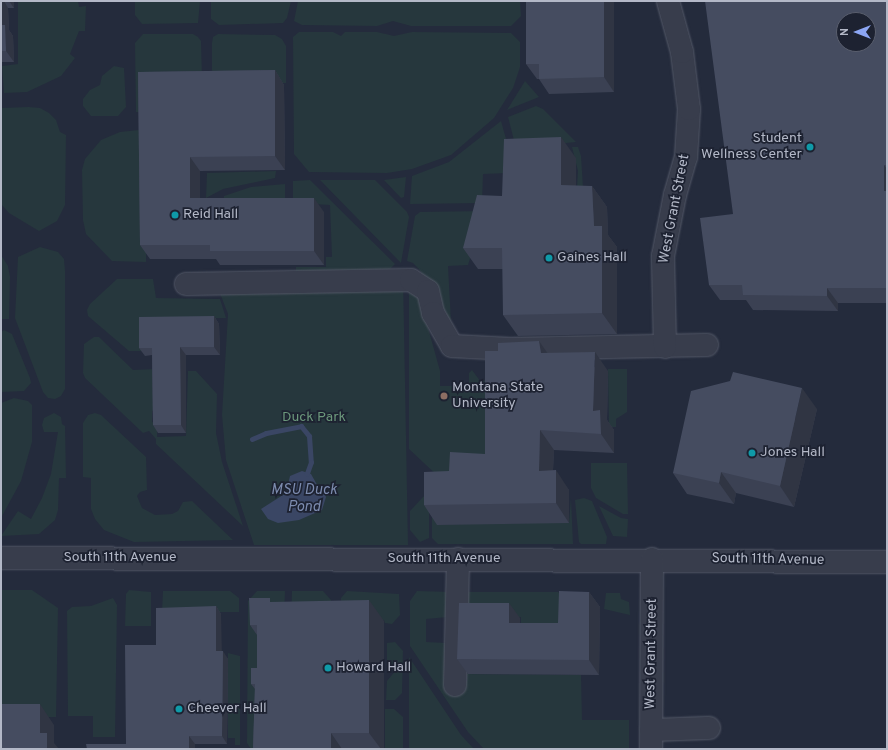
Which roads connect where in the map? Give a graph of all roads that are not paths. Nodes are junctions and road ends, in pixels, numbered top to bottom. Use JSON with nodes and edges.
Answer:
{"nodes":[{"id":1,"x":668,"y":1,"type":"edge"},
{"id":2,"x":186,"y":284,"type":"dead end"},
{"id":3,"x":707,"y":345,"type":"dead end"},
{"id":4,"x":665,"y":347,"type":"junction"},
{"id":5,"x":1,"y":558,"type":"edge"},
{"id":6,"x":458,"y":559,"type":"junction"},
{"id":7,"x":652,"y":559,"type":"junction"},
{"id":8,"x":887,"y":562,"type":"edge"},
{"id":9,"x":455,"y":685,"type":"dead end"},
{"id":10,"x":709,"y":728,"type":"dead end"},
{"id":11,"x":651,"y":740,"type":"edge"}],
"edges":[{"from":1,"to":4,"type":"street","name":"West Grant Street"},
{"from":2,"to":4,"type":"street"},
{"from":3,"to":4,"type":"street"},
{"from":5,"to":6,"type":"street","name":"South 11th Avenue"},
{"from":6,"to":7,"type":"street","name":"South 11th Avenue"},
{"from":6,"to":9,"type":"street"},
{"from":7,"to":8,"type":"street","name":"South 11th Avenue"},
{"from":7,"to":11,"type":"street","name":"West Grant Street"},
{"from":10,"to":11,"type":"street"}]}
